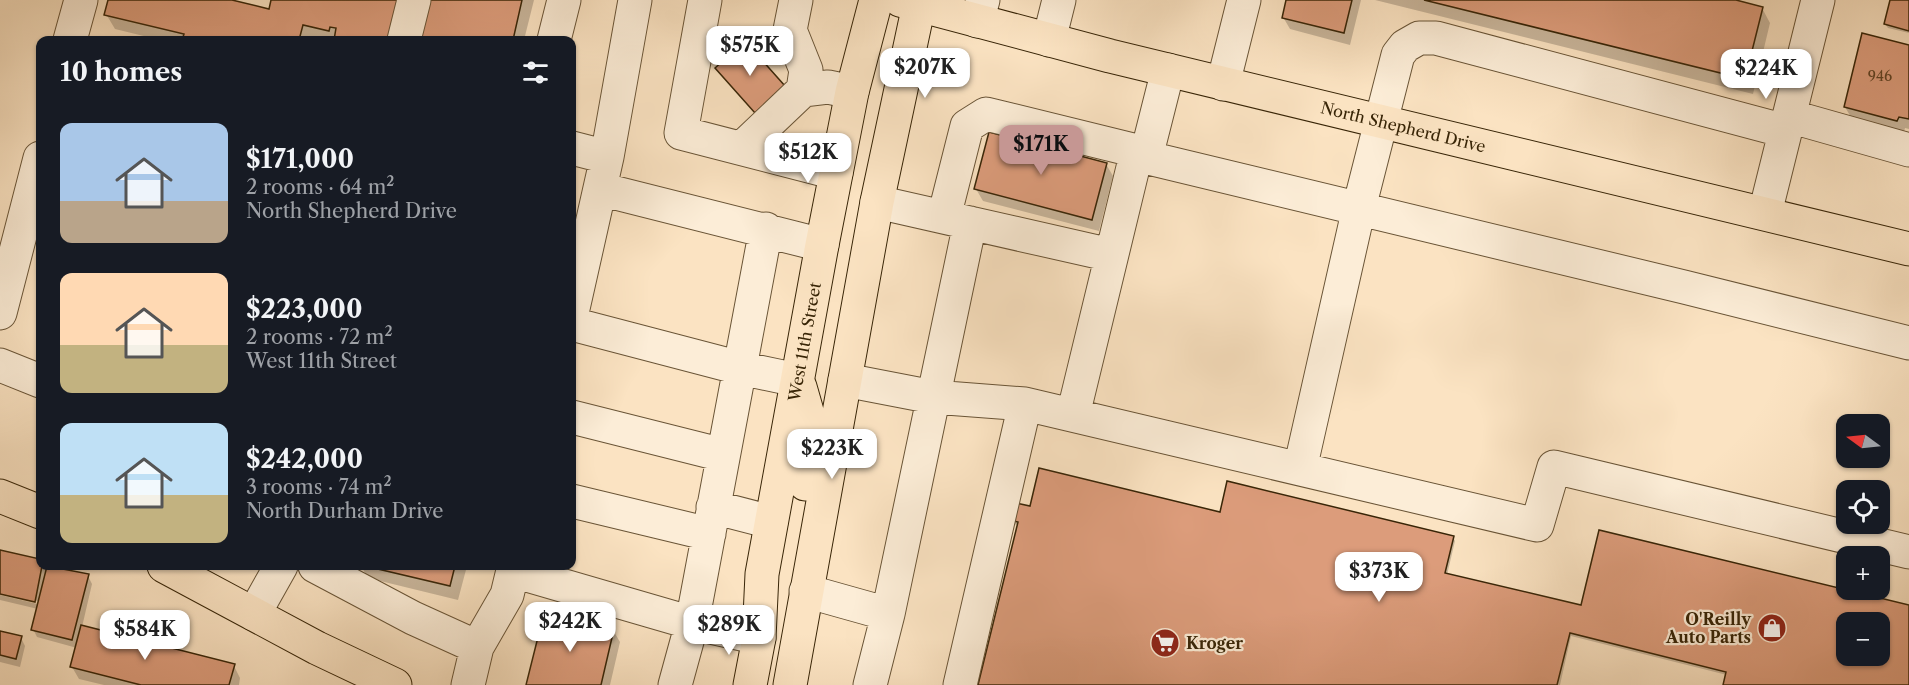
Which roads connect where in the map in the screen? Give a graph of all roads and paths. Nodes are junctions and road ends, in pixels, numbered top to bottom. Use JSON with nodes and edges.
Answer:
{"nodes":[{"id":1,"x":81,"y":0,"type":"edge"},
{"id":2,"x":414,"y":0,"type":"edge"},
{"id":3,"x":564,"y":0,"type":"edge"},
{"id":4,"x":635,"y":0,"type":"edge"},
{"id":5,"x":705,"y":0,"type":"edge"},
{"id":6,"x":796,"y":0,"type":"edge"},
{"id":7,"x":876,"y":0,"type":"edge"},
{"id":8,"x":1059,"y":0,"type":"edge"},
{"id":9,"x":1244,"y":0,"type":"edge"},
{"id":10,"x":1818,"y":0,"type":"edge"},
{"id":11,"x":913,"y":2,"type":"edge"},
{"id":12,"x":980,"y":11,"type":"edge"},
{"id":13,"x":71,"y":36,"type":"edge"},
{"id":14,"x":405,"y":36,"type":"edge"},
{"id":15,"x":555,"y":36,"type":"edge"},
{"id":16,"x":1049,"y":40,"type":"junction"},
{"id":17,"x":1168,"y":70,"type":"junction"},
{"id":18,"x":1223,"y":84,"type":"junction"},
{"id":19,"x":803,"y":90,"type":"junction"},
{"id":20,"x":852,"y":92,"type":"junction"},
{"id":21,"x":1381,"y":120,"type":"junction"},
{"id":22,"x":1787,"y":123,"type":"junction"},
{"id":23,"x":742,"y":148,"type":"junction"},
{"id":24,"x":576,"y":149,"type":"edge"},
{"id":25,"x":1909,"y":150,"type":"edge"},
{"id":26,"x":1141,"y":156,"type":"junction"},
{"id":27,"x":607,"y":157,"type":"junction"},
{"id":28,"x":36,"y":169,"type":"edge"},
{"id":29,"x":835,"y":178,"type":"junction"},
{"id":30,"x":600,"y":189,"type":"junction"},
{"id":31,"x":878,"y":202,"type":"junction"},
{"id":32,"x":1359,"y":208,"type":"junction"},
{"id":33,"x":1765,"y":213,"type":"junction"},
{"id":34,"x":957,"y":220,"type":"junction"},
{"id":35,"x":766,"y":229,"type":"junction"},
{"id":36,"x":10,"y":239,"type":"edge"},
{"id":37,"x":822,"y":245,"type":"junction"},
{"id":38,"x":1909,"y":249,"type":"edge"},
{"id":39,"x":1111,"y":255,"type":"junction"},
{"id":40,"x":576,"y":295,"type":"edge"},
{"id":41,"x":0,"y":313,"type":"edge"},
{"id":42,"x":576,"y":325,"type":"edge"},
{"id":43,"x":1909,"y":343,"type":"edge"},
{"id":44,"x":0,"y":365,"type":"edge"},
{"id":45,"x":740,"y":368,"type":"junction"},
{"id":46,"x":36,"y":379,"type":"edge"},
{"id":47,"x":797,"y":380,"type":"junction"},
{"id":48,"x":845,"y":380,"type":"junction"},
{"id":49,"x":933,"y":397,"type":"junction"},
{"id":50,"x":1025,"y":404,"type":"junction"},
{"id":51,"x":1073,"y":416,"type":"junction"},
{"id":52,"x":576,"y":418,"type":"edge"},
{"id":53,"x":723,"y":455,"type":"junction"},
{"id":54,"x":1300,"y":469,"type":"junction"},
{"id":55,"x":0,"y":496,"type":"edge"},
{"id":56,"x":576,"y":502,"type":"edge"},
{"id":57,"x":36,"y":510,"type":"edge"},
{"id":58,"x":711,"y":521,"type":"junction"},
{"id":59,"x":771,"y":522,"type":"junction"},
{"id":60,"x":1909,"y":552,"type":"edge"},
{"id":61,"x":172,"y":570,"type":"edge"},
{"id":62,"x":279,"y":570,"type":"edge"},
{"id":63,"x":323,"y":570,"type":"edge"},
{"id":64,"x":513,"y":570,"type":"edge"},
{"id":65,"x":520,"y":570,"type":"edge"},
{"id":66,"x":806,"y":591,"type":"junction"},
{"id":67,"x":254,"y":614,"type":"junction"},
{"id":68,"x":888,"y":614,"type":"junction"},
{"id":69,"x":692,"y":623,"type":"junction"},
{"id":70,"x":759,"y":638,"type":"junction"},
{"id":71,"x":477,"y":647,"type":"junction"},
{"id":72,"x":395,"y":685,"type":"edge"},
{"id":73,"x":468,"y":685,"type":"edge"},
{"id":74,"x":675,"y":685,"type":"edge"},
{"id":75,"x":750,"y":685,"type":"edge"},
{"id":76,"x":790,"y":685,"type":"edge"},
{"id":77,"x":870,"y":685,"type":"edge"},
{"id":78,"x":960,"y":685,"type":"edge"}],
"edges":[{"from":1,"to":13,"type":"street"},
{"from":2,"to":14,"type":"street"},
{"from":3,"to":15,"type":"street"},
{"from":4,"to":27,"type":"street"},
{"from":5,"to":23,"type":"street"},
{"from":6,"to":19,"type":"street"},
{"from":7,"to":20,"type":"main road","name":"West 11th Street"},
{"from":8,"to":16,"type":"street"},
{"from":9,"to":18,"type":"street"},
{"from":10,"to":22,"type":"street"},
{"from":11,"to":12,"type":"main road","name":"North Shepherd Drive"},
{"from":11,"to":31,"type":"main road"},
{"from":12,"to":16,"type":"main road","name":"North Shepherd Drive"},
{"from":16,"to":17,"type":"main road","name":"North Shepherd Drive"},
{"from":17,"to":18,"type":"main road","name":"North Shepherd Drive"},
{"from":17,"to":26,"type":"street"},
{"from":18,"to":21,"type":"main road","name":"North Shepherd Drive"},
{"from":19,"to":20,"type":"street"},
{"from":19,"to":23,"type":"street"},
{"from":20,"to":29,"type":"main road","name":"West 11th Street"},
{"from":21,"to":22,"type":"street"},
{"from":21,"to":32,"type":"street"},
{"from":21,"to":33,"type":"main road","name":"North Shepherd Drive"},
{"from":22,"to":25,"type":"street"},
{"from":22,"to":33,"type":"street"},
{"from":23,"to":29,"type":"street"},
{"from":24,"to":27,"type":"street"},
{"from":26,"to":32,"type":"street"},
{"from":26,"to":34,"type":"street"},
{"from":26,"to":39,"type":"street"},
{"from":27,"to":30,"type":"street"},
{"from":28,"to":36,"type":"street"},
{"from":29,"to":37,"type":"main road","name":"West 11th Street"},
{"from":29,"to":48,"type":"main road"},
{"from":30,"to":35,"type":"street"},
{"from":30,"to":40,"type":"street"},
{"from":31,"to":34,"type":"street"},
{"from":31,"to":48,"type":"main road"},
{"from":32,"to":43,"type":"street"},
{"from":32,"to":54,"type":"street"},
{"from":33,"to":38,"type":"main road","name":"North Shepherd Drive"},
{"from":34,"to":39,"type":"street"},
{"from":34,"to":49,"type":"street"},
{"from":35,"to":37,"type":"street"},
{"from":35,"to":45,"type":"street"},
{"from":36,"to":41,"type":"street"},
{"from":37,"to":47,"type":"main road","name":"West 11th Street"},
{"from":39,"to":51,"type":"street"},
{"from":42,"to":45,"type":"street"},
{"from":44,"to":46,"type":"street"},
{"from":45,"to":47,"type":"street"},
{"from":45,"to":53,"type":"street"},
{"from":47,"to":59,"type":"main road","name":"West 11th Street"},
{"from":47,"to":66,"type":"main road"},
{"from":48,"to":49,"type":"street"},
{"from":48,"to":66,"type":"main road"},
{"from":49,"to":50,"type":"street"},
{"from":49,"to":68,"type":"street"},
{"from":50,"to":51,"type":"street"},
{"from":50,"to":78,"type":"street"},
{"from":51,"to":54,"type":"street"},
{"from":52,"to":53,"type":"street"},
{"from":53,"to":58,"type":"street"},
{"from":54,"to":60,"type":"street"},
{"from":55,"to":57,"type":"main road"},
{"from":56,"to":58,"type":"street"},
{"from":58,"to":59,"type":"street"},
{"from":58,"to":69,"type":"street"},
{"from":59,"to":70,"type":"main road","name":"West 11th Street"},
{"from":61,"to":67,"type":"main road"},
{"from":62,"to":67,"type":"street"},
{"from":63,"to":71,"type":"street"},
{"from":64,"to":71,"type":"street"},
{"from":65,"to":69,"type":"street"},
{"from":66,"to":68,"type":"street"},
{"from":66,"to":76,"type":"main road"},
{"from":67,"to":72,"type":"main road"},
{"from":68,"to":77,"type":"street"},
{"from":69,"to":70,"type":"street"},
{"from":69,"to":74,"type":"street"},
{"from":70,"to":75,"type":"main road","name":"West 11th Street"},
{"from":71,"to":73,"type":"street"}]}
